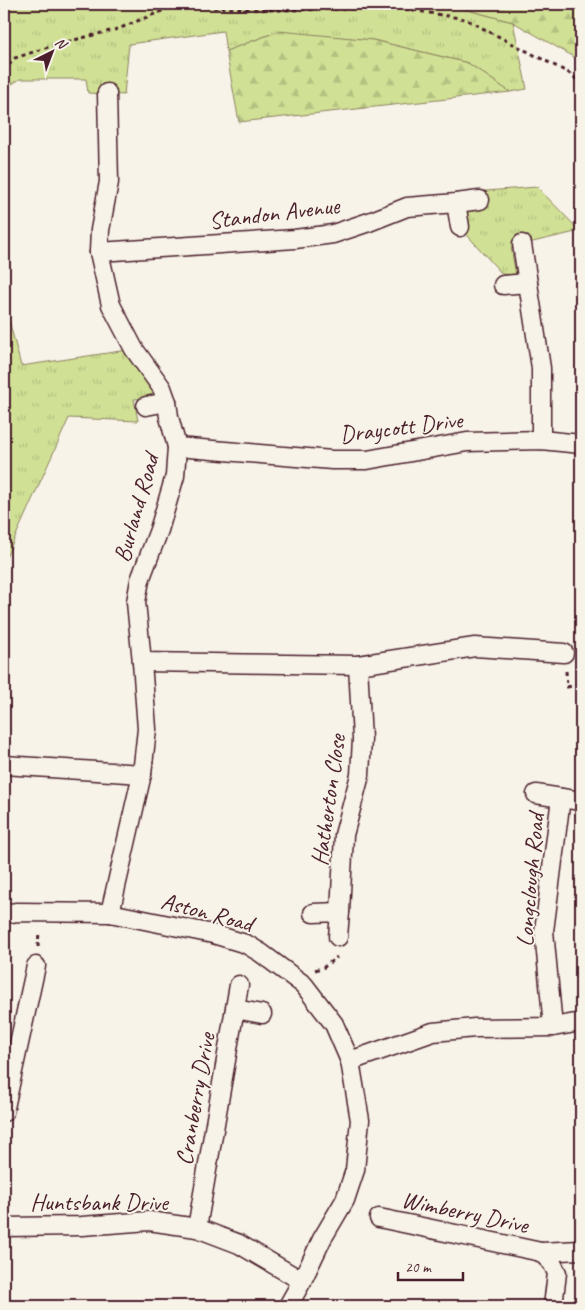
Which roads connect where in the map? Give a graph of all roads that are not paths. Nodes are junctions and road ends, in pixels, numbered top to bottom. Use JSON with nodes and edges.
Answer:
{"nodes":[{"id":1,"x":107,"y":93,"type":"dead end"},
{"id":2,"x":480,"y":200,"type":"dead end"},
{"id":3,"x":456,"y":204,"type":"junction"},
{"id":4,"x":460,"y":227,"type":"dead end"},
{"id":5,"x":522,"y":244,"type":"dead end"},
{"id":6,"x":99,"y":252,"type":"junction"},
{"id":7,"x":528,"y":283,"type":"junction"},
{"id":8,"x":503,"y":285,"type":"dead end"},
{"id":9,"x":167,"y":402,"type":"junction"},
{"id":10,"x":146,"y":406,"type":"dead end"},
{"id":11,"x":541,"y":440,"type":"junction"},
{"id":12,"x":581,"y":444,"type":"edge"},
{"id":13,"x":177,"y":447,"type":"junction"},
{"id":14,"x":564,"y":653,"type":"road end"},
{"id":15,"x":142,"y":662,"type":"junction"},
{"id":16,"x":358,"y":665,"type":"junction"},
{"id":17,"x":4,"y":765,"type":"edge"},
{"id":18,"x":142,"y":774,"type":"junction"},
{"id":19,"x":536,"y":794,"type":"dead end"},
{"id":20,"x":561,"y":798,"type":"junction"},
{"id":21,"x":581,"y":801,"type":"edge"},
{"id":22,"x":340,"y":912,"type":"junction"},
{"id":23,"x":110,"y":913,"type":"junction"},
{"id":24,"x":313,"y":913,"type":"dead end"},
{"id":25,"x":4,"y":914,"type":"edge"},
{"id":26,"x":338,"y":937,"type":"road end"},
{"id":27,"x":36,"y":966,"type":"road end"},
{"id":28,"x":239,"y":985,"type":"dead end"},
{"id":29,"x":235,"y":1009,"type":"junction"},
{"id":30,"x":262,"y":1014,"type":"dead end"},
{"id":31,"x":581,"y":1022,"type":"edge"},
{"id":32,"x":553,"y":1026,"type":"junction"},
{"id":33,"x":350,"y":1061,"type":"junction"},
{"id":34,"x":5,"y":1105,"type":"edge"},
{"id":35,"x":379,"y":1218,"type":"dead end"},
{"id":36,"x":4,"y":1227,"type":"edge"},
{"id":37,"x":197,"y":1228,"type":"junction"},
{"id":38,"x":580,"y":1250,"type":"edge"},
{"id":39,"x":541,"y":1252,"type":"junction"},
{"id":40,"x":302,"y":1280,"type":"junction"},
{"id":41,"x":288,"y":1306,"type":"edge"},
{"id":42,"x":553,"y":1306,"type":"edge"}],
"edges":[{"from":1,"to":6,"type":"street","name":"Burland Road"},
{"from":2,"to":3,"type":"street","name":"Standon Avenue"},
{"from":3,"to":4,"type":"street"},
{"from":3,"to":6,"type":"street","name":"Standon Avenue"},
{"from":5,"to":7,"type":"street"},
{"from":6,"to":9,"type":"street","name":"Burland Road"},
{"from":7,"to":8,"type":"street"},
{"from":7,"to":11,"type":"street"},
{"from":9,"to":10,"type":"street"},
{"from":9,"to":13,"type":"street","name":"Burland Road"},
{"from":11,"to":12,"type":"street","name":"Draycott Drive"},
{"from":11,"to":13,"type":"street","name":"Draycott Drive"},
{"from":13,"to":15,"type":"street","name":"Burland Road"},
{"from":14,"to":16,"type":"street"},
{"from":15,"to":16,"type":"street"},
{"from":15,"to":18,"type":"street","name":"Burland Road"},
{"from":16,"to":22,"type":"street","name":"Hatherton Close"},
{"from":17,"to":18,"type":"street"},
{"from":18,"to":23,"type":"street","name":"Burland Road"},
{"from":19,"to":20,"type":"street","name":"Longclough Road"},
{"from":20,"to":21,"type":"street","name":"Longclough Road"},
{"from":20,"to":32,"type":"street","name":"Longclough Road"},
{"from":22,"to":24,"type":"street"},
{"from":22,"to":26,"type":"street","name":"Hatherton Close"},
{"from":23,"to":25,"type":"street","name":"Aston Road"},
{"from":23,"to":33,"type":"street","name":"Aston Road"},
{"from":27,"to":34,"type":"street"},
{"from":28,"to":29,"type":"street","name":"Cranberry Drive"},
{"from":29,"to":30,"type":"street","name":"Cranberry Drive"},
{"from":29,"to":37,"type":"street","name":"Cranberry Drive"},
{"from":31,"to":32,"type":"street"},
{"from":32,"to":33,"type":"street"},
{"from":33,"to":40,"type":"street","name":"Aston Road"},
{"from":35,"to":39,"type":"street","name":"Wimberry Drive"},
{"from":36,"to":37,"type":"street","name":"Huntsbank Drive"},
{"from":37,"to":40,"type":"street","name":"Huntsbank Drive"},
{"from":38,"to":39,"type":"street","name":"Wimberry Drive"},
{"from":39,"to":42,"type":"street","name":"Wimberry Drive"},
{"from":40,"to":41,"type":"street","name":"Aston Road"}]}
